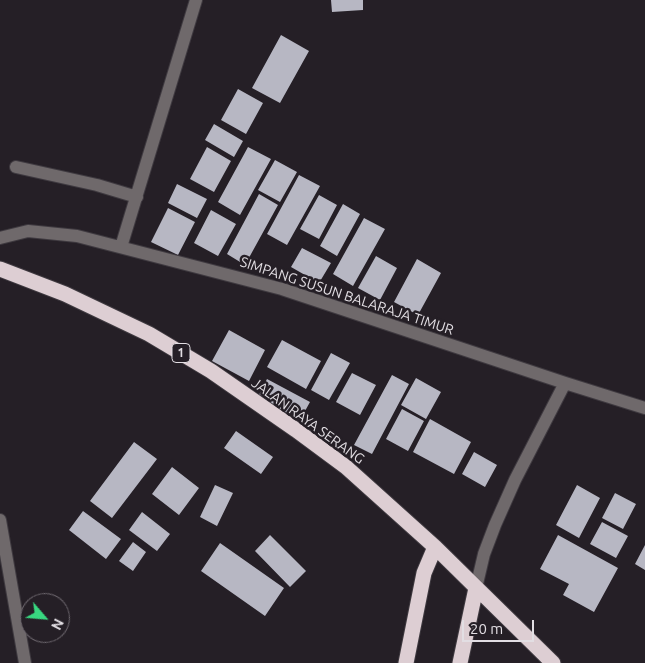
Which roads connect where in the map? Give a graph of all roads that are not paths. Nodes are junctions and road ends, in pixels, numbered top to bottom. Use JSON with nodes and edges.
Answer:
{"nodes":[{"id":1,"x":196,"y":0,"type":"edge"},
{"id":2,"x":16,"y":167,"type":"dead end"},
{"id":3,"x":137,"y":196,"type":"junction"},
{"id":4,"x":0,"y":238,"type":"edge"},
{"id":5,"x":121,"y":247,"type":"junction"},
{"id":6,"x":0,"y":269,"type":"edge"},
{"id":7,"x":566,"y":383,"type":"junction"},
{"id":8,"x":645,"y":408,"type":"edge"},
{"id":9,"x":0,"y":520,"type":"edge"},
{"id":10,"x":435,"y":547,"type":"junction"},
{"id":11,"x":476,"y":588,"type":"junction"},
{"id":12,"x":25,"y":663,"type":"edge"},
{"id":13,"x":406,"y":663,"type":"edge"},
{"id":14,"x":460,"y":663,"type":"edge"},
{"id":15,"x":553,"y":663,"type":"edge"}],
"edges":[{"from":1,"to":3,"type":"street"},
{"from":2,"to":3,"type":"street"},
{"from":3,"to":5,"type":"street"},
{"from":4,"to":5,"type":"street","name":"SIMPANG SUSUN BALARAJA TIMUR"},
{"from":5,"to":7,"type":"street","name":"SIMPANG SUSUN BALARAJA TIMUR"},
{"from":6,"to":10,"type":"highway","name":"JALAN RAYA SERANG","number":"1"},
{"from":7,"to":8,"type":"street","name":"SIMPANG SUSUN BALARAJA TIMUR"},
{"from":7,"to":11,"type":"street"},
{"from":9,"to":12,"type":"street"},
{"from":10,"to":11,"type":"highway","name":"JALAN RAYA SERANG","number":"1"},
{"from":10,"to":13,"type":"highway"},
{"from":11,"to":14,"type":"highway"},
{"from":11,"to":15,"type":"highway","name":"JALAN RAYA SERANG","number":"1"}]}
